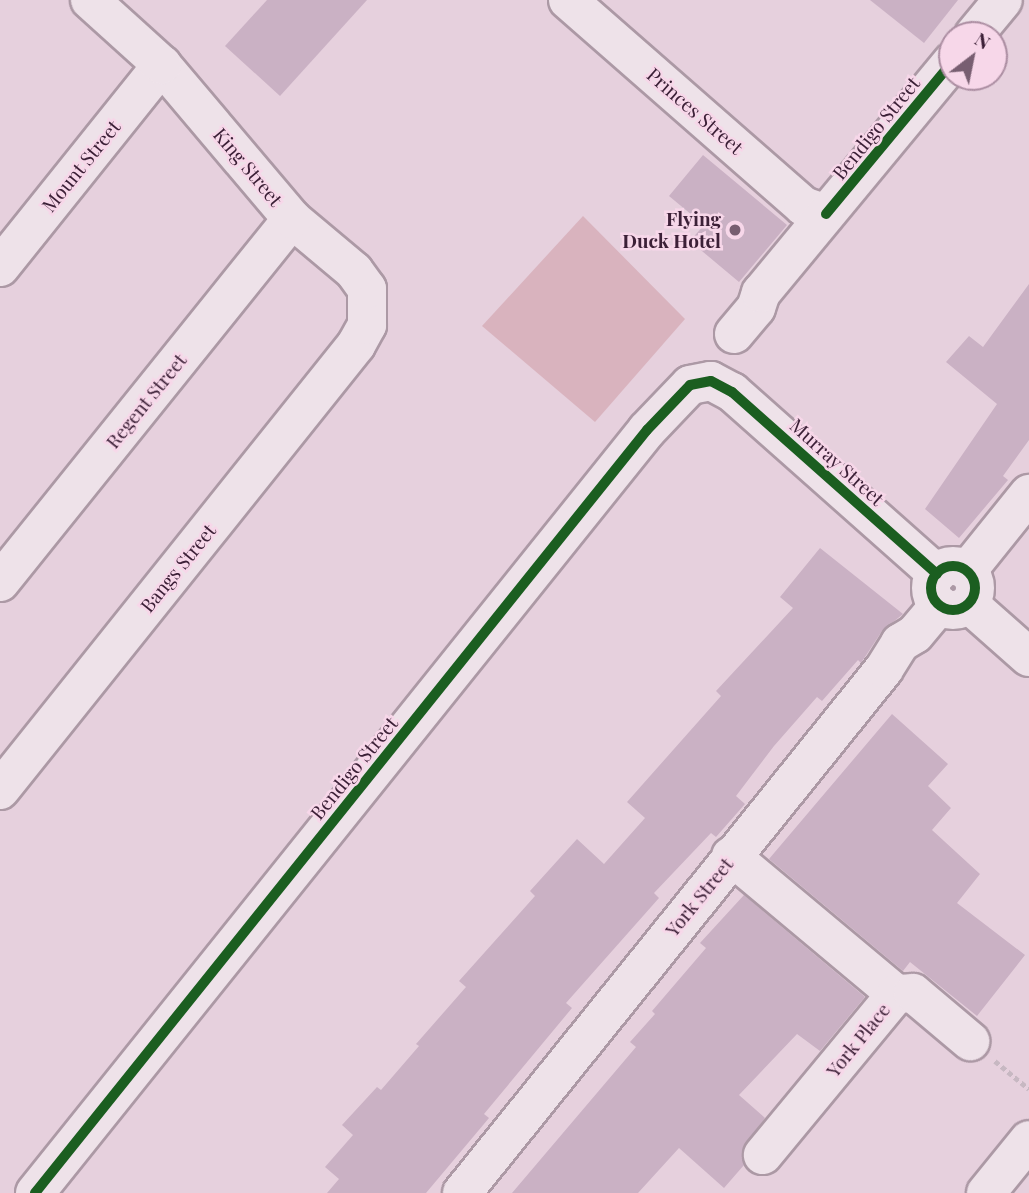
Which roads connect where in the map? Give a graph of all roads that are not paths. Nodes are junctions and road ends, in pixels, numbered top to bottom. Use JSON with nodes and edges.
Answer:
{"nodes":[{"id":1,"x":90,"y":0,"type":"edge"},
{"id":2,"x":568,"y":0,"type":"edge"},
{"id":3,"x":1003,"y":0,"type":"edge"},
{"id":4,"x":986,"y":21,"type":"edge"},
{"id":5,"x":162,"y":65,"type":"junction"},
{"id":6,"x":938,"y":79,"type":"edge"},
{"id":7,"x":826,"y":214,"type":"junction"},
{"id":8,"x":292,"y":219,"type":"junction"},
{"id":9,"x":0,"y":267,"type":"edge"},
{"id":10,"x":734,"y":334,"type":"dead end"},
{"id":11,"x":356,"y":345,"type":"joint"},
{"id":12,"x":711,"y":381,"type":"joint"},
{"id":13,"x":1029,"y":494,"type":"edge"},
{"id":14,"x":0,"y":582,"type":"edge"},
{"id":15,"x":953,"y":589,"type":"junction"},
{"id":16,"x":1029,"y":657,"type":"edge"},
{"id":17,"x":0,"y":790,"type":"edge"},
{"id":18,"x":731,"y":856,"type":"junction"},
{"id":19,"x":896,"y":994,"type":"junction"},
{"id":20,"x":970,"y":1041,"type":"dead end"},
{"id":21,"x":1029,"y":1140,"type":"edge"},
{"id":22,"x":764,"y":1155,"type":"dead end"},
{"id":23,"x":35,"y":1193,"type":"edge"},
{"id":24,"x":462,"y":1193,"type":"edge"},
{"id":25,"x":986,"y":1193,"type":"edge"}],
"edges":[{"from":1,"to":5,"type":"street","name":"King Street"},
{"from":2,"to":7,"type":"street","name":"Princes Street"},
{"from":3,"to":4,"type":"street"},
{"from":5,"to":8,"type":"street","name":"King Street"},
{"from":5,"to":9,"type":"street","name":"Mount Street"},
{"from":6,"to":7,"type":"street","name":"Bendigo Street"},
{"from":7,"to":10,"type":"street","name":"Bendigo Street"},
{"from":8,"to":11,"type":"street","name":"King Street"},
{"from":8,"to":14,"type":"street","name":"Regent Street"},
{"from":11,"to":17,"type":"street","name":"Bangs Street"},
{"from":12,"to":15,"type":"street","name":"Murray Street"},
{"from":12,"to":23,"type":"street","name":"Bendigo Street"},
{"from":13,"to":15,"type":"street","name":"York Street"},
{"from":15,"to":16,"type":"street","name":"Murray Street"},
{"from":15,"to":18,"type":"street","name":"York Street"},
{"from":18,"to":19,"type":"street","name":"York Place"},
{"from":18,"to":24,"type":"street","name":"York Street"},
{"from":19,"to":20,"type":"street"},
{"from":19,"to":22,"type":"street","name":"York Place"},
{"from":21,"to":25,"type":"street"}]}
